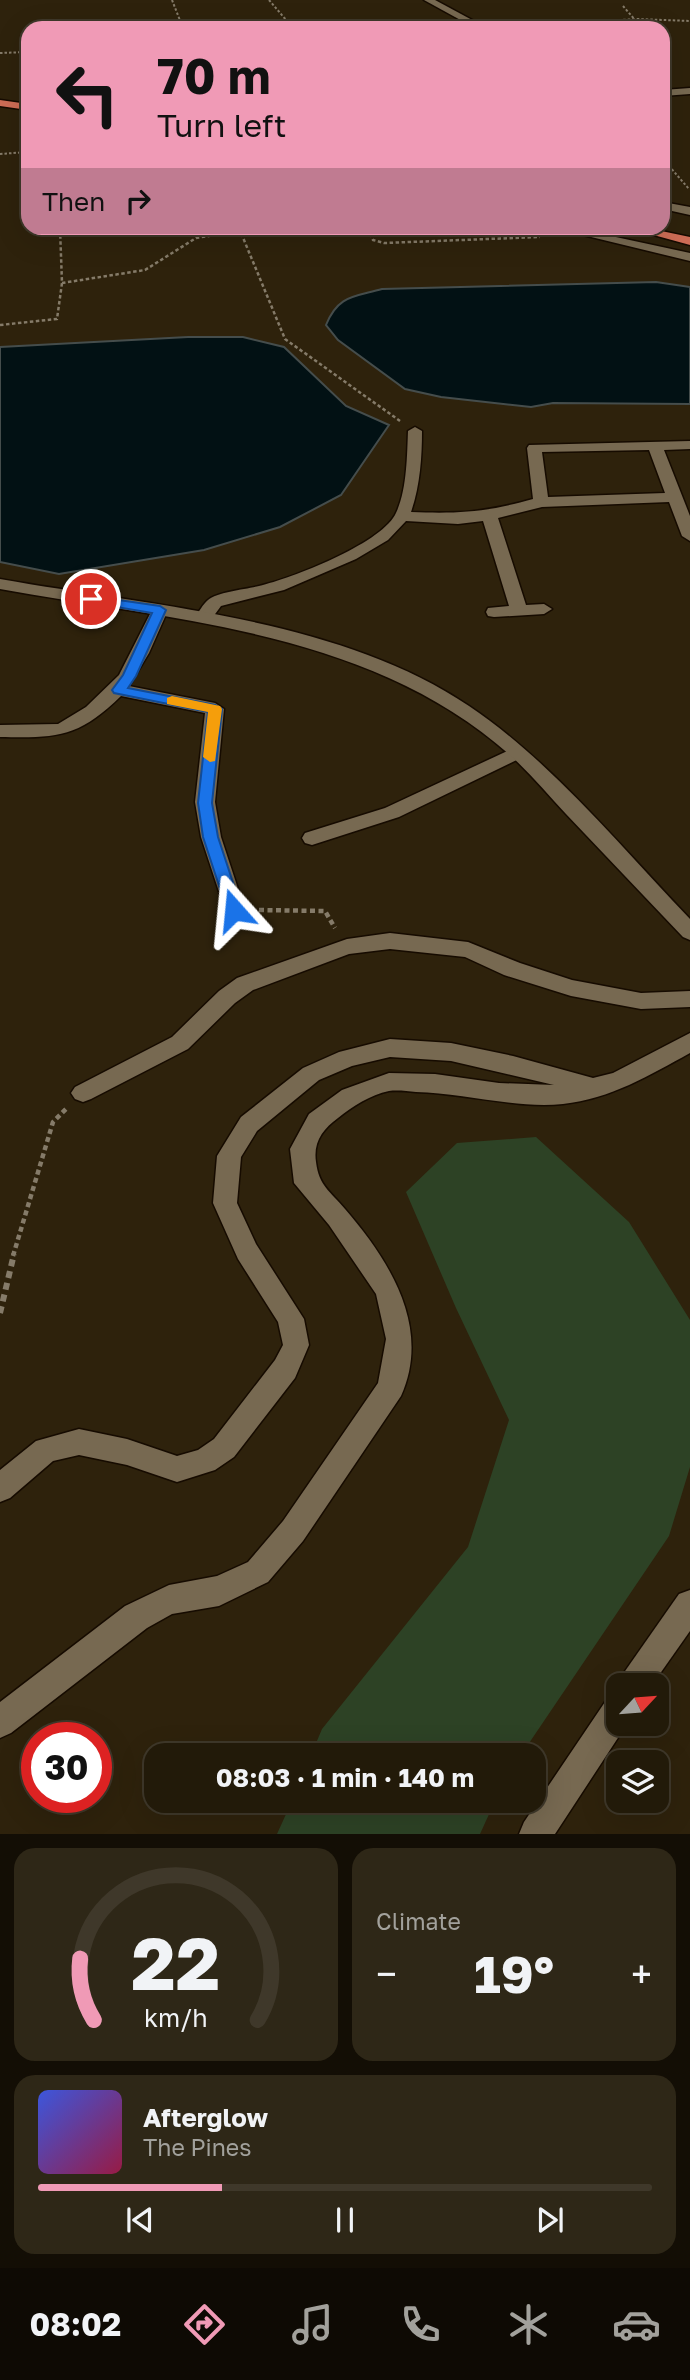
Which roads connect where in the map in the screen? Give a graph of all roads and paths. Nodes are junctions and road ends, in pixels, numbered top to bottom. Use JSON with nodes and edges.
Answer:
{"nodes":[{"id":1,"x":270,"y":0,"type":"edge"},
{"id":2,"x":428,"y":0,"type":"edge"},
{"id":3,"x":172,"y":1,"type":"edge"},
{"id":4,"x":623,"y":6,"type":"dead end"},
{"id":5,"x":637,"y":19,"type":"junction"},
{"id":6,"x":690,"y":20,"type":"edge"},
{"id":7,"x":180,"y":21,"type":"edge"},
{"id":8,"x":287,"y":21,"type":"edge"},
{"id":9,"x":468,"y":21,"type":"edge"},
{"id":10,"x":602,"y":21,"type":"edge"},
{"id":11,"x":0,"y":52,"type":"edge"},
{"id":12,"x":21,"y":52,"type":"edge"},
{"id":13,"x":690,"y":91,"type":"edge"},
{"id":14,"x":670,"y":92,"type":"edge"},
{"id":15,"x":0,"y":94,"type":"edge"},
{"id":16,"x":21,"y":96,"type":"edge"},
{"id":17,"x":0,"y":103,"type":"edge"},
{"id":18,"x":21,"y":106,"type":"edge"},
{"id":19,"x":21,"y":152,"type":"edge"},
{"id":20,"x":0,"y":154,"type":"edge"},
{"id":21,"x":670,"y":167,"type":"edge"},
{"id":22,"x":690,"y":189,"type":"edge"},
{"id":23,"x":670,"y":207,"type":"edge"},
{"id":24,"x":690,"y":211,"type":"edge"},
{"id":25,"x":670,"y":224,"type":"edge"},
{"id":26,"x":690,"y":228,"type":"edge"},
{"id":27,"x":60,"y":235,"type":"edge"},
{"id":28,"x":211,"y":235,"type":"edge"},
{"id":29,"x":242,"y":235,"type":"edge"},
{"id":30,"x":371,"y":235,"type":"edge"},
{"id":31,"x":592,"y":235,"type":"joint"},
{"id":32,"x":664,"y":235,"type":"edge"},
{"id":33,"x":690,"y":241,"type":"edge"},
{"id":34,"x":690,"y":257,"type":"edge"},
{"id":35,"x":62,"y":282,"type":"junction"},
{"id":36,"x":0,"y":325,"type":"edge"},
{"id":37,"x":415,"y":431,"type":"joint"},
{"id":38,"x":690,"y":445,"type":"edge"},
{"id":39,"x":655,"y":446,"type":"junction"},
{"id":40,"x":673,"y":496,"type":"junction"},
{"id":41,"x":541,"y":502,"type":"junction"},
{"id":42,"x":402,"y":516,"type":"junction"},
{"id":43,"x":489,"y":516,"type":"junction"},
{"id":44,"x":690,"y":536,"type":"edge"},
{"id":45,"x":0,"y":584,"type":"edge"},
{"id":46,"x":544,"y":609,"type":"dead end"},
{"id":47,"x":160,"y":610,"type":"junction"},
{"id":48,"x":519,"y":611,"type":"junction"},
{"id":49,"x":494,"y":612,"type":"dead end"},
{"id":50,"x":204,"y":617,"type":"junction"},
{"id":51,"x":119,"y":690,"type":"junction"},
{"id":52,"x":0,"y":731,"type":"edge"},
{"id":53,"x":518,"y":752,"type":"junction"},
{"id":54,"x":312,"y":838,"type":"dead end"},
{"id":55,"x":234,"y":910,"type":"joint"},
{"id":56,"x":690,"y":932,"type":"edge"},
{"id":57,"x":347,"y":947,"type":"junction"},
{"id":58,"x":690,"y":999,"type":"edge"},
{"id":59,"x":690,"y":1042,"type":"edge"},
{"id":60,"x":593,"y":1087,"type":"junction"},
{"id":61,"x":83,"y":1093,"type":"joint"},
{"id":62,"x":0,"y":1312,"type":"edge"},
{"id":63,"x":0,"y":1488,"type":"edge"},
{"id":64,"x":690,"y":1605,"type":"edge"},
{"id":65,"x":642,"y":1673,"type":"edge"},
{"id":66,"x":0,"y":1722,"type":"edge"},
{"id":67,"x":606,"y":1728,"type":"edge"},
{"id":68,"x":536,"y":1834,"type":"edge"}],
"edges":[{"from":1,"to":8,"type":"path"},
{"from":2,"to":9,"type":"street"},
{"from":3,"to":7,"type":"path"},
{"from":4,"to":5,"type":"path"},
{"from":5,"to":6,"type":"path"},
{"from":5,"to":10,"type":"path"},
{"from":11,"to":12,"type":"path"},
{"from":13,"to":14,"type":"street"},
{"from":15,"to":16,"type":"highway"},
{"from":17,"to":18,"type":"highway"},
{"from":19,"to":20,"type":"path"},
{"from":21,"to":22,"type":"path"},
{"from":23,"to":24,"type":"street"},
{"from":25,"to":26,"type":"highway"},
{"from":27,"to":35,"type":"path"},
{"from":28,"to":35,"type":"path"},
{"from":29,"to":37,"type":"path"},
{"from":30,"to":31,"type":"path"},
{"from":31,"to":34,"type":"street"},
{"from":32,"to":33,"type":"highway"},
{"from":35,"to":36,"type":"path"},
{"from":37,"to":42,"type":"street"},
{"from":38,"to":39,"type":"street"},
{"from":39,"to":40,"type":"street"},
{"from":39,"to":41,"type":"street"},
{"from":40,"to":41,"type":"street"},
{"from":40,"to":44,"type":"street"},
{"from":41,"to":43,"type":"street"},
{"from":42,"to":43,"type":"street"},
{"from":42,"to":50,"type":"street"},
{"from":43,"to":48,"type":"street"},
{"from":45,"to":47,"type":"street"},
{"from":46,"to":48,"type":"street"},
{"from":47,"to":50,"type":"street"},
{"from":47,"to":51,"type":"street"},
{"from":48,"to":49,"type":"street"},
{"from":50,"to":53,"type":"street"},
{"from":51,"to":52,"type":"street"},
{"from":51,"to":55,"type":"street"},
{"from":53,"to":54,"type":"street"},
{"from":53,"to":56,"type":"street"},
{"from":55,"to":57,"type":"path"},
{"from":57,"to":58,"type":"street"},
{"from":57,"to":61,"type":"street"},
{"from":59,"to":60,"type":"street"},
{"from":60,"to":63,"type":"street"},
{"from":60,"to":66,"type":"street"},
{"from":61,"to":62,"type":"path"},
{"from":64,"to":65,"type":"street"},
{"from":67,"to":68,"type":"street"}]}
